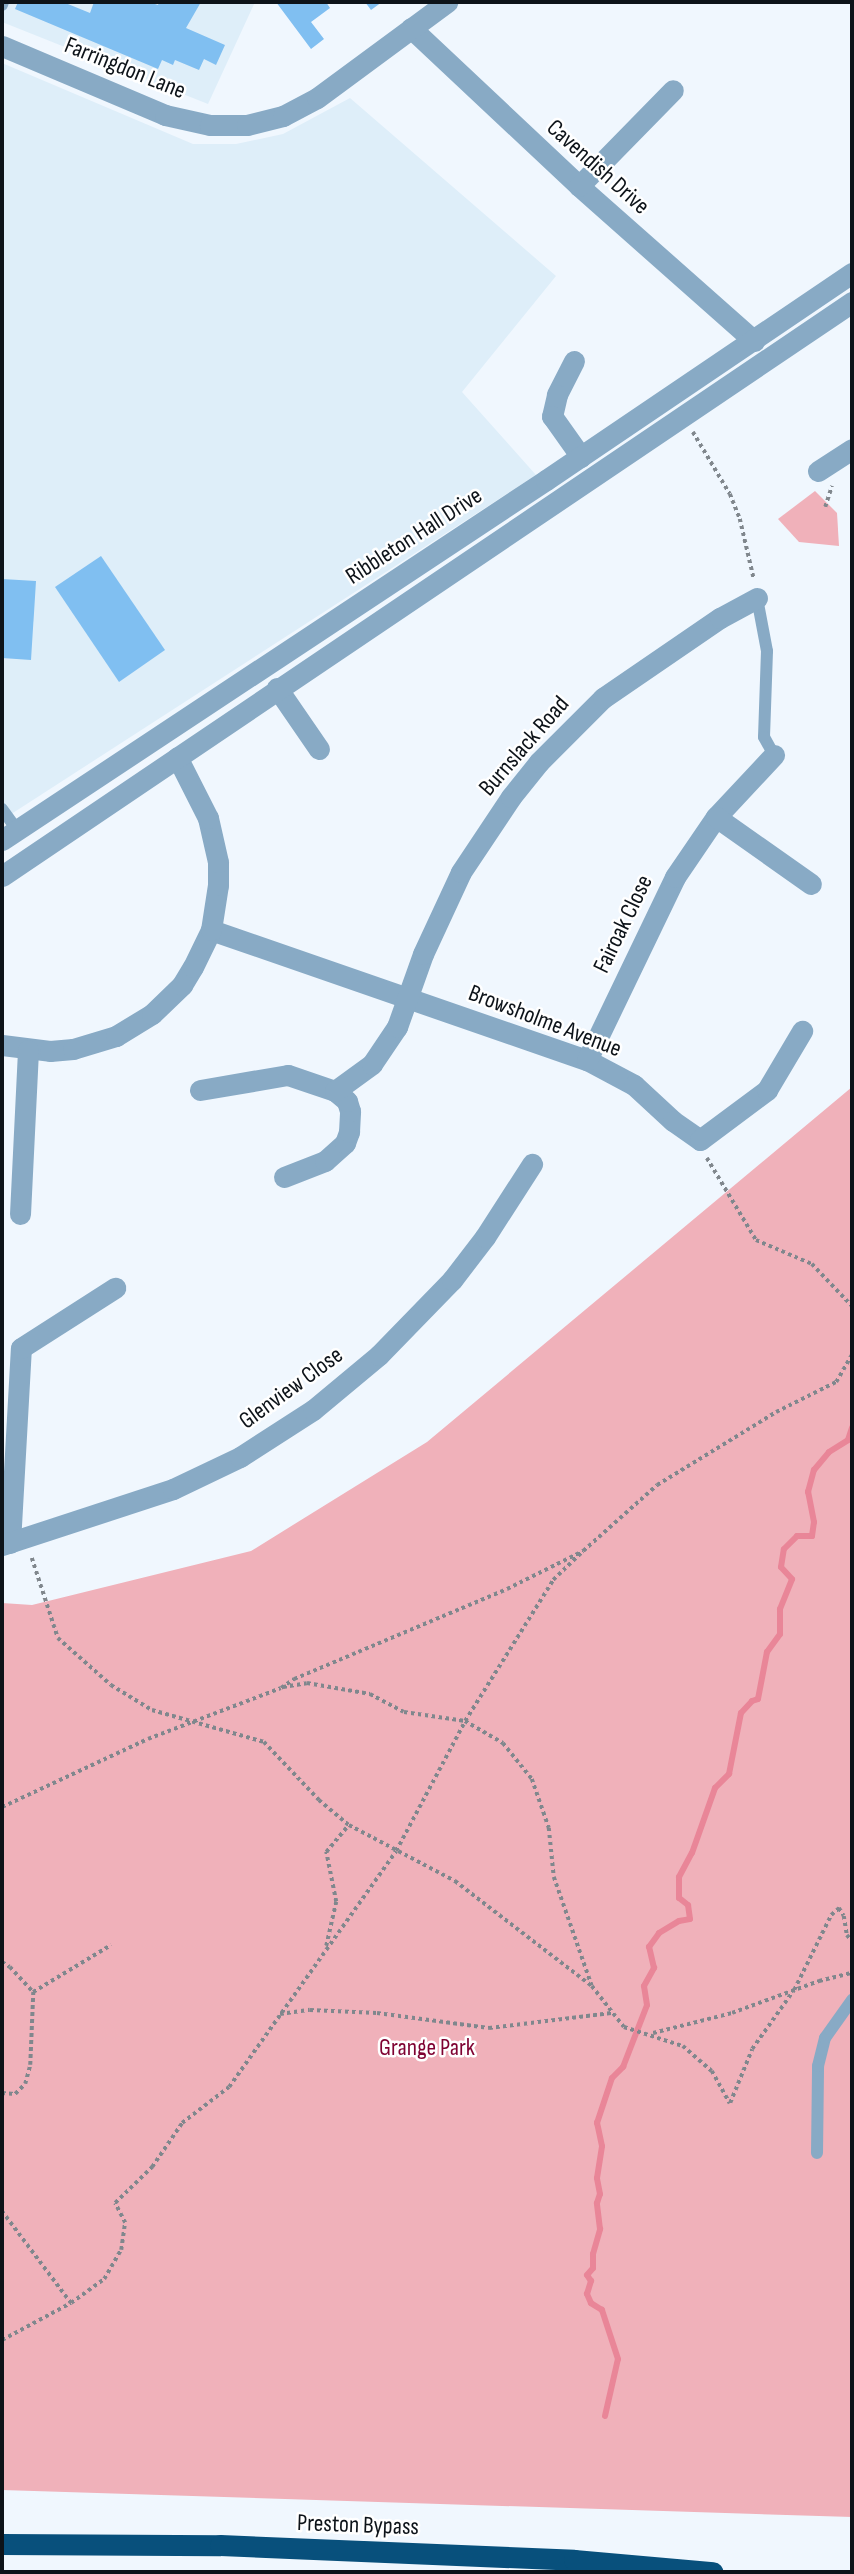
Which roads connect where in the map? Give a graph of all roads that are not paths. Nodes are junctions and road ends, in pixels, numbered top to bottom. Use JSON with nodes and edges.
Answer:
{"nodes":[{"id":1,"x":447,"y":2,"type":"edge"},
{"id":2,"x":411,"y":28,"type":"junction"},
{"id":3,"x":2,"y":46,"type":"edge"},
{"id":4,"x":673,"y":90,"type":"dead end"},
{"id":5,"x":579,"y":186,"type":"junction"},
{"id":6,"x":852,"y":273,"type":"edge"},
{"id":7,"x":852,"y":302,"type":"edge"},
{"id":8,"x":754,"y":341,"type":"junction"},
{"id":9,"x":767,"y":359,"type":"junction"},
{"id":10,"x":574,"y":360,"type":"dead end"},
{"id":11,"x":852,"y":449,"type":"edge"},
{"id":12,"x":581,"y":457,"type":"junction"},
{"id":13,"x":818,"y":471,"type":"dead end"},
{"id":14,"x":546,"y":480,"type":"junction"},
{"id":15,"x":559,"y":499,"type":"junction"},
{"id":16,"x":757,"y":598,"type":"joint"},
{"id":17,"x":277,"y":688,"type":"junction"},
{"id":18,"x":162,"y":734,"type":"junction"},
{"id":19,"x":319,"y":749,"type":"dead end"},
{"id":20,"x":774,"y":755,"type":"joint"},
{"id":21,"x":177,"y":757,"type":"junction"},
{"id":22,"x":2,"y":809,"type":"edge"},
{"id":23,"x":716,"y":817,"type":"junction"},
{"id":24,"x":9,"y":835,"type":"edge"},
{"id":25,"x":34,"y":855,"type":"junction"},
{"id":26,"x":2,"y":876,"type":"edge"},
{"id":27,"x":811,"y":884,"type":"dead end"},
{"id":28,"x":211,"y":930,"type":"junction"},
{"id":29,"x":408,"y":997,"type":"junction"},
{"id":30,"x":802,"y":1031,"type":"dead end"},
{"id":31,"x":2,"y":1045,"type":"edge"},
{"id":32,"x":28,"y":1050,"type":"junction"},
{"id":33,"x":587,"y":1060,"type":"junction"},
{"id":34,"x":200,"y":1090,"type":"dead end"},
{"id":35,"x":335,"y":1091,"type":"junction"},
{"id":36,"x":532,"y":1164,"type":"dead end"},
{"id":37,"x":284,"y":1177,"type":"dead end"},
{"id":38,"x":20,"y":1214,"type":"dead end"},
{"id":39,"x":115,"y":1289,"type":"dead end"},
{"id":40,"x":13,"y":1542,"type":"edge"},
{"id":41,"x":852,"y":2000,"type":"edge"},
{"id":42,"x":817,"y":2153,"type":"dead end"},
{"id":43,"x":2,"y":2544,"type":"edge"},
{"id":44,"x":712,"y":2572,"type":"edge"}],
"edges":[{"from":1,"to":2,"type":"street","name":"Farringdon Lane"},
{"from":2,"to":3,"type":"street","name":"Farringdon Lane"},
{"from":2,"to":5,"type":"street","name":"Cavendish Drive"},
{"from":4,"to":5,"type":"street"},
{"from":5,"to":8,"type":"street","name":"Cavendish Drive"},
{"from":6,"to":8,"type":"street","name":"Ribbleton Hall Drive"},
{"from":7,"to":9,"type":"street","name":"Ribbleton Hall Drive"},
{"from":8,"to":9,"type":"street","name":"Cavendish Drive"},
{"from":8,"to":12,"type":"street","name":"Ribbleton Hall Drive"},
{"from":9,"to":15,"type":"street","name":"Ribbleton Hall Drive"},
{"from":10,"to":12,"type":"street"},
{"from":11,"to":13,"type":"street"},
{"from":12,"to":14,"type":"street","name":"Ribbleton Hall Drive"},
{"from":14,"to":15,"type":"street"},
{"from":14,"to":18,"type":"street","name":"Ribbleton Hall Drive"},
{"from":15,"to":17,"type":"street","name":"Ribbleton Hall Drive"},
{"from":16,"to":20,"type":"lane"},
{"from":16,"to":29,"type":"street","name":"Burnslack Road"},
{"from":17,"to":19,"type":"street"},
{"from":17,"to":21,"type":"street","name":"Ribbleton Hall Drive"},
{"from":18,"to":21,"type":"street"},
{"from":18,"to":24,"type":"street","name":"Ribbleton Hall Drive"},
{"from":20,"to":23,"type":"street","name":"Fairoak Close"},
{"from":21,"to":25,"type":"street","name":"Ribbleton Hall Drive"},
{"from":21,"to":28,"type":"street"},
{"from":22,"to":24,"type":"lane"},
{"from":23,"to":27,"type":"street"},
{"from":23,"to":33,"type":"street","name":"Fairoak Close"},
{"from":24,"to":25,"type":"street"},
{"from":25,"to":26,"type":"street","name":"Ribbleton Hall Drive"},
{"from":28,"to":29,"type":"street","name":"Browsholme Avenue"},
{"from":28,"to":32,"type":"street"},
{"from":29,"to":33,"type":"street","name":"Browsholme Avenue"},
{"from":29,"to":35,"type":"street","name":"Burnslack Road"},
{"from":30,"to":33,"type":"street","name":"Browsholme Avenue"},
{"from":31,"to":32,"type":"street"},
{"from":32,"to":38,"type":"street"},
{"from":34,"to":35,"type":"street"},
{"from":35,"to":37,"type":"street"},
{"from":36,"to":40,"type":"street","name":"Glenview Close"},
{"from":39,"to":40,"type":"street"},
{"from":41,"to":42,"type":"lane"},
{"from":43,"to":44,"type":"highway","name":"Preston Bypass"}]}
